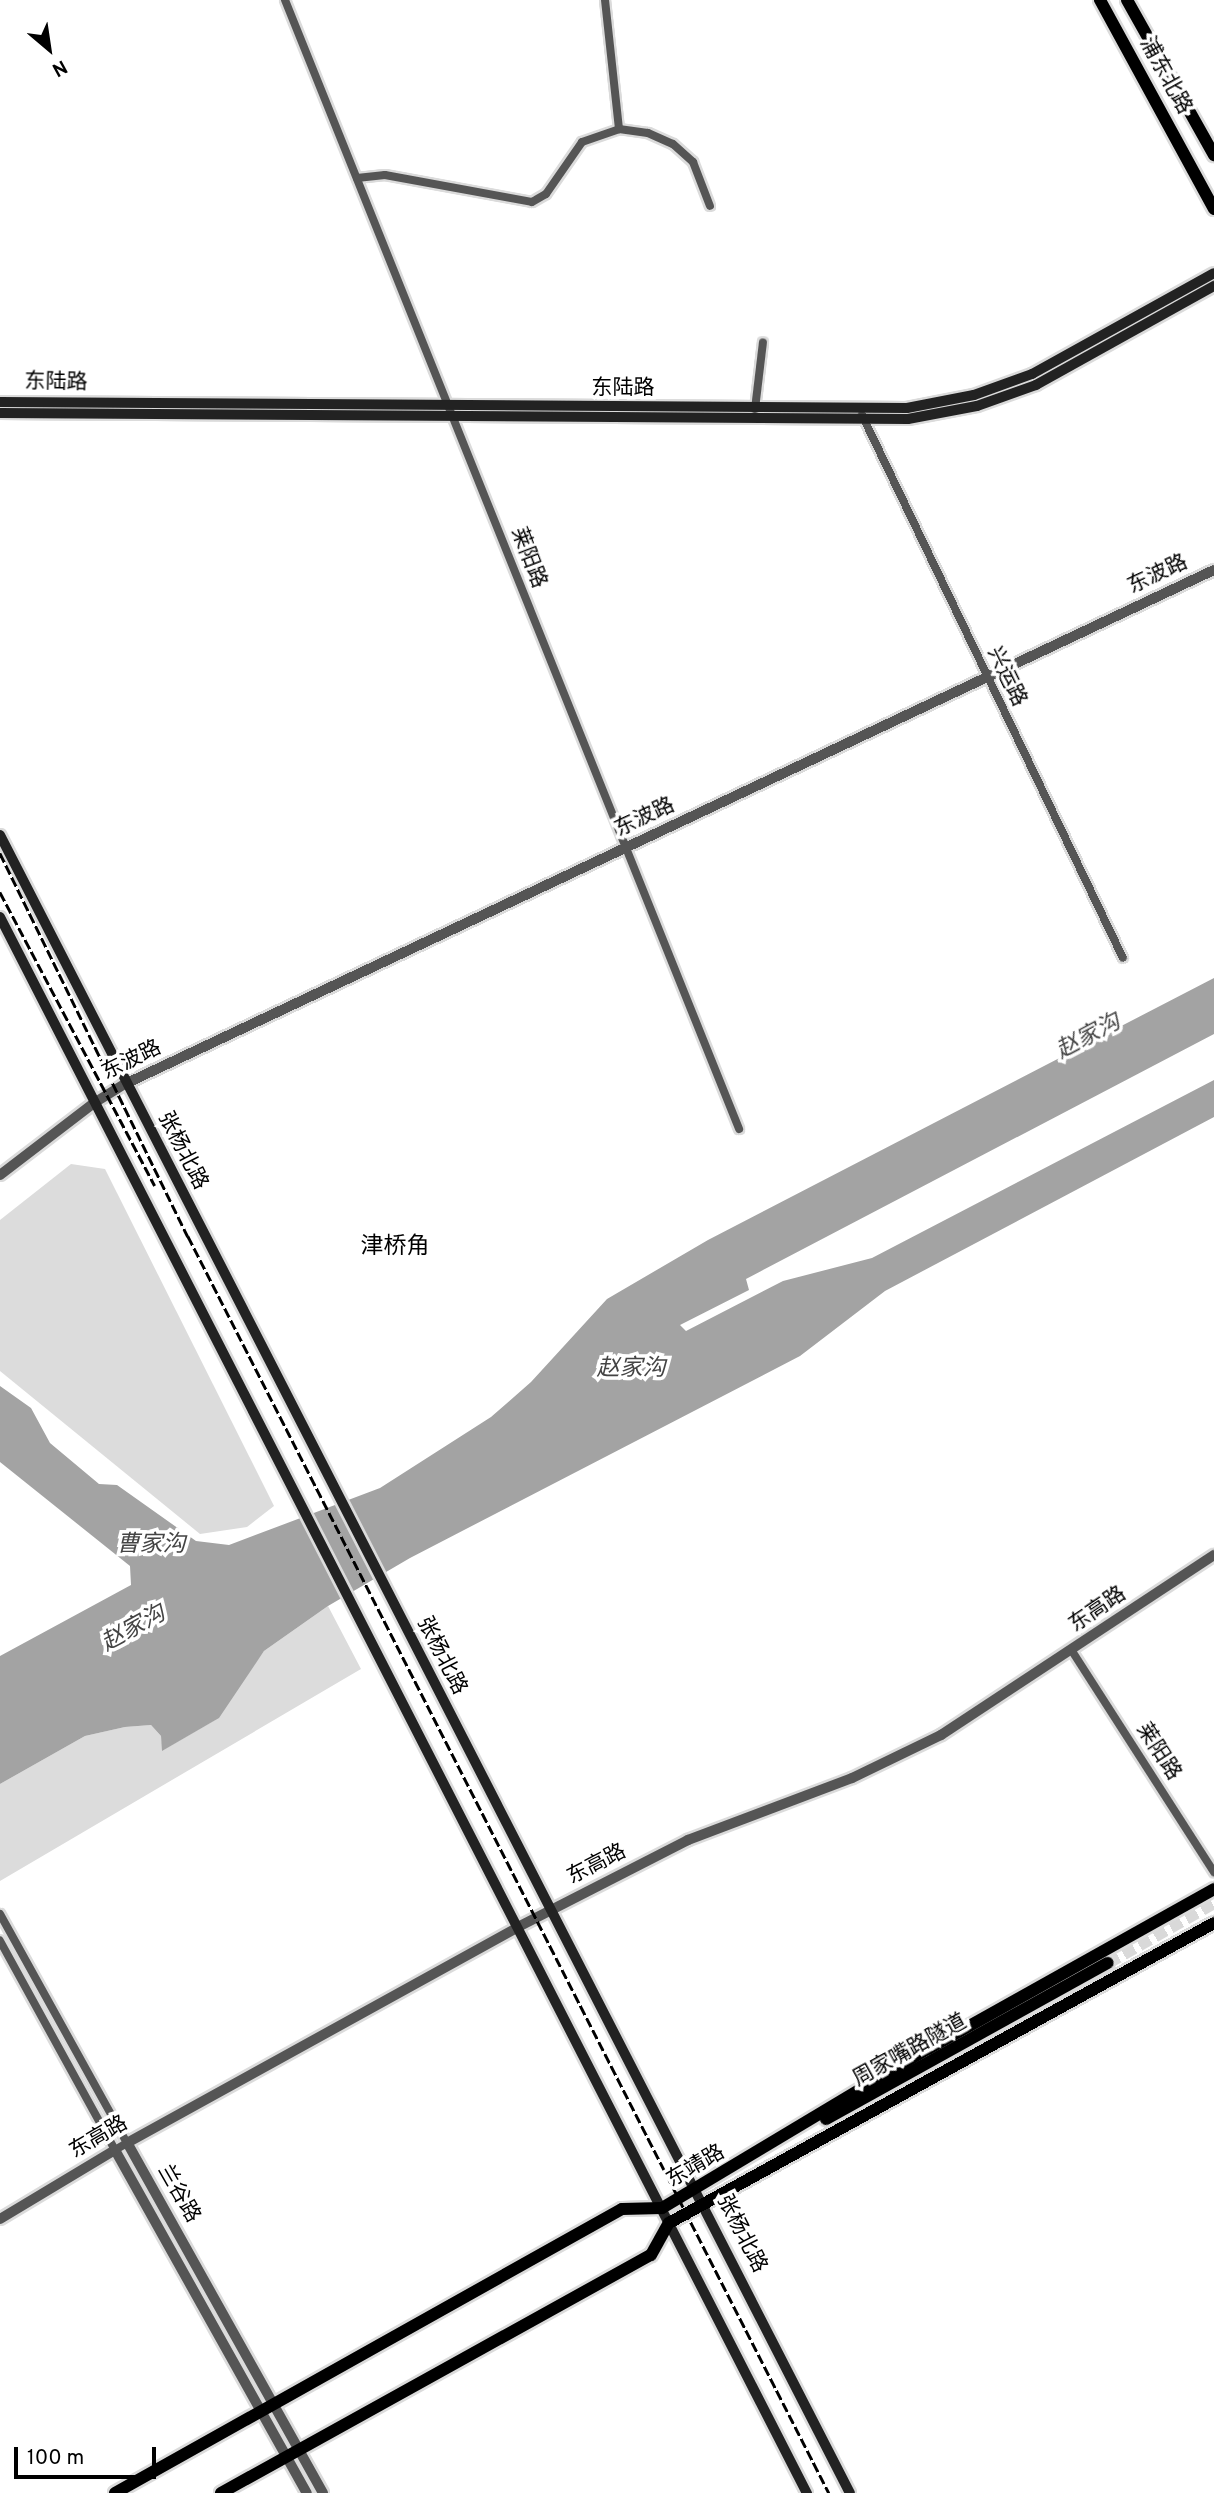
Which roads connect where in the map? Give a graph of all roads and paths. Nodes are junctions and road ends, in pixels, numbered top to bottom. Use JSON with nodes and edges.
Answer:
{"nodes":[{"id":1,"x":285,"y":0,"type":"edge"},
{"id":2,"x":605,"y":0,"type":"edge"},
{"id":3,"x":1100,"y":0,"type":"edge"},
{"id":4,"x":1128,"y":0,"type":"edge"},
{"id":5,"x":619,"y":129,"type":"junction"},
{"id":6,"x":1214,"y":155,"type":"edge"},
{"id":7,"x":357,"y":178,"type":"junction"},
{"id":8,"x":710,"y":206,"type":"dead end"},
{"id":9,"x":1214,"y":209,"type":"edge"},
{"id":10,"x":1214,"y":273,"type":"edge"},
{"id":11,"x":1214,"y":286,"type":"edge"},
{"id":12,"x":763,"y":342,"type":"dead end"},
{"id":13,"x":0,"y":402,"type":"edge"},
{"id":14,"x":446,"y":407,"type":"junction"},
{"id":15,"x":755,"y":409,"type":"junction"},
{"id":16,"x":860,"y":410,"type":"junction"},
{"id":17,"x":0,"y":413,"type":"edge"},
{"id":18,"x":451,"y":418,"type":"junction"},
{"id":19,"x":865,"y":421,"type":"junction"},
{"id":20,"x":1214,"y":570,"type":"edge"},
{"id":21,"x":986,"y":677,"type":"junction"},
{"id":22,"x":0,"y":835,"type":"edge"},
{"id":23,"x":625,"y":848,"type":"junction"},
{"id":24,"x":0,"y":917,"type":"edge"},
{"id":25,"x":1123,"y":958,"type":"dead end"},
{"id":26,"x":125,"y":1084,"type":"junction"},
{"id":27,"x":94,"y":1102,"type":"junction"},
{"id":28,"x":739,"y":1129,"type":"dead end"},
{"id":29,"x":0,"y":1175,"type":"edge"},
{"id":30,"x":1214,"y":1555,"type":"edge"},
{"id":31,"x":1072,"y":1651,"type":"junction"},
{"id":32,"x":1214,"y":1872,"type":"edge"},
{"id":33,"x":1214,"y":1889,"type":"edge"},
{"id":34,"x":550,"y":1911,"type":"junction"},
{"id":35,"x":0,"y":1914,"type":"edge"},
{"id":36,"x":1214,"y":1923,"type":"edge"},
{"id":37,"x":518,"y":1927,"type":"junction"},
{"id":38,"x":0,"y":1941,"type":"edge"},
{"id":39,"x":1108,"y":1963,"type":"tunnel mouth"},
{"id":40,"x":127,"y":2143,"type":"junction"},
{"id":41,"x":115,"y":2150,"type":"junction"},
{"id":42,"x":730,"y":2170,"type":"junction"},
{"id":43,"x":696,"y":2189,"type":"junction"},
{"id":44,"x":704,"y":2203,"type":"junction"},
{"id":45,"x":662,"y":2208,"type":"junction"},
{"id":46,"x":0,"y":2219,"type":"edge"},
{"id":47,"x":669,"y":2223,"type":"junction"},
{"id":48,"x":276,"y":2405,"type":"junction"},
{"id":49,"x":263,"y":2413,"type":"junction"},
{"id":50,"x":300,"y":2450,"type":"junction"},
{"id":51,"x":287,"y":2457,"type":"junction"},
{"id":52,"x":116,"y":2493,"type":"edge"},
{"id":53,"x":222,"y":2493,"type":"edge"},
{"id":54,"x":307,"y":2493,"type":"edge"},
{"id":55,"x":323,"y":2493,"type":"edge"},
{"id":56,"x":807,"y":2493,"type":"edge"},
{"id":57,"x":850,"y":2493,"type":"edge"}],
"edges":[{"from":1,"to":7,"type":"street","name":"莱阳路"},
{"from":2,"to":5,"type":"street"},
{"from":3,"to":9,"type":"main road","name":"浦东北路"},
{"from":4,"to":6,"type":"main road","name":"浦东北路"},
{"from":5,"to":7,"type":"street"},
{"from":5,"to":8,"type":"street"},
{"from":7,"to":14,"type":"street","name":"莱阳路"},
{"from":10,"to":16,"type":"main road","name":"东陆路"},
{"from":11,"to":19,"type":"main road","name":"东陆路"},
{"from":12,"to":15,"type":"street"},
{"from":13,"to":14,"type":"main road","name":"东陆路"},
{"from":14,"to":15,"type":"main road","name":"东陆路"},
{"from":14,"to":18,"type":"street","name":"莱阳路"},
{"from":15,"to":16,"type":"main road","name":"东陆路"},
{"from":16,"to":19,"type":"street","name":"兴运路"},
{"from":17,"to":18,"type":"main road","name":"东陆路"},
{"from":18,"to":19,"type":"main road","name":"东陆路"},
{"from":18,"to":23,"type":"street","name":"莱阳路"},
{"from":19,"to":21,"type":"street","name":"兴运路"},
{"from":20,"to":21,"type":"street","name":"东波路"},
{"from":21,"to":23,"type":"street","name":"东波路"},
{"from":21,"to":25,"type":"street","name":"兴运路"},
{"from":22,"to":26,"type":"main road","name":"张杨北路"},
{"from":23,"to":26,"type":"street","name":"东波路"},
{"from":23,"to":28,"type":"street","name":"莱阳路"},
{"from":24,"to":27,"type":"main road"},
{"from":26,"to":27,"type":"street","name":"东波路"},
{"from":26,"to":34,"type":"main road","name":"张杨北路"},
{"from":27,"to":29,"type":"street","name":"东波路"},
{"from":27,"to":37,"type":"main road"},
{"from":30,"to":31,"type":"street","name":"东高路"},
{"from":31,"to":32,"type":"street","name":"莱阳路"},
{"from":31,"to":34,"type":"street","name":"东高路"},
{"from":33,"to":42,"type":"main road","name":"东靖路"},
{"from":34,"to":37,"type":"street","name":"东高路"},
{"from":34,"to":43,"type":"main road","name":"张杨北路"},
{"from":35,"to":40,"type":"street","name":"兰谷路"},
{"from":36,"to":44,"type":"main road","name":"东靖路"},
{"from":37,"to":40,"type":"street","name":"东高路"},
{"from":37,"to":45,"type":"main road"},
{"from":38,"to":41,"type":"street","name":"兰谷路"},
{"from":39,"to":42,"type":"main road","name":"周家嘴路隧道"},
{"from":40,"to":41,"type":"street","name":"东高路"},
{"from":40,"to":48,"type":"street","name":"兰谷路"},
{"from":41,"to":46,"type":"street","name":"东高路"},
{"from":41,"to":49,"type":"street","name":"兰谷路"},
{"from":42,"to":43,"type":"main road","name":"东靖路"},
{"from":43,"to":44,"type":"main road","name":"张杨北路"},
{"from":43,"to":45,"type":"main road","name":"东靖路"},
{"from":44,"to":47,"type":"main road","name":"东靖路"},
{"from":44,"to":57,"type":"main road","name":"张杨北路"},
{"from":45,"to":47,"type":"main road"},
{"from":45,"to":48,"type":"main road","name":"东靖路"},
{"from":47,"to":50,"type":"main road","name":"东靖路"},
{"from":47,"to":56,"type":"main road"},
{"from":48,"to":49,"type":"main road","name":"东靖路"},
{"from":48,"to":50,"type":"street","name":"兰谷路"},
{"from":49,"to":51,"type":"street","name":"兰谷路"},
{"from":49,"to":52,"type":"main road","name":"东靖路"},
{"from":50,"to":51,"type":"main road","name":"东靖路"},
{"from":50,"to":55,"type":"street","name":"兰谷路"},
{"from":51,"to":53,"type":"main road","name":"东靖路"},
{"from":51,"to":54,"type":"street","name":"兰谷路"}]}
